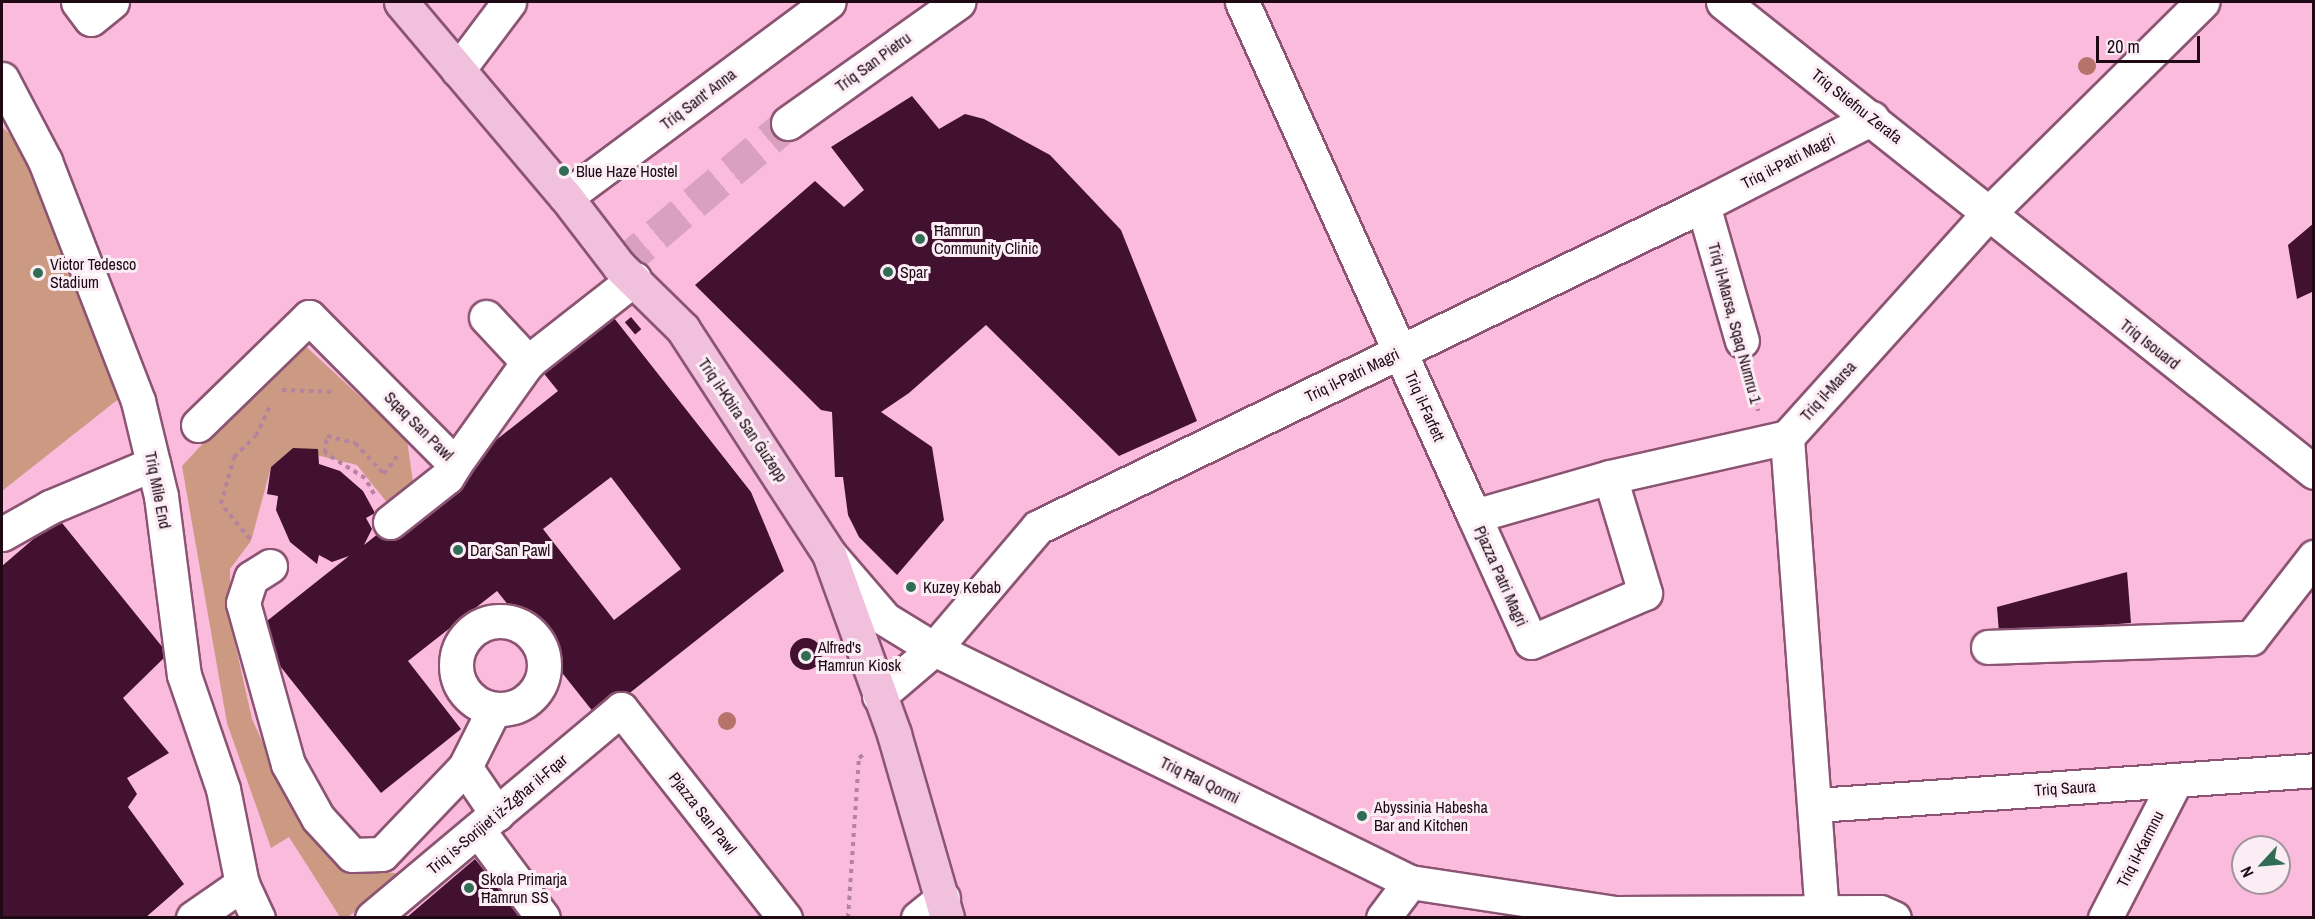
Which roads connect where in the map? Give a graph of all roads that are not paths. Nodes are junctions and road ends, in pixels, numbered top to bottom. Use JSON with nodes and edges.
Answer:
{"nodes":[{"id":1,"x":78,"y":2,"type":"edge"},
{"id":2,"x":112,"y":2,"type":"edge"},
{"id":3,"x":401,"y":2,"type":"edge"},
{"id":4,"x":509,"y":2,"type":"edge"},
{"id":5,"x":829,"y":2,"type":"edge"},
{"id":6,"x":958,"y":2,"type":"edge"},
{"id":7,"x":1242,"y":2,"type":"edge"},
{"id":8,"x":1723,"y":2,"type":"edge"},
{"id":9,"x":2202,"y":2,"type":"edge"},
{"id":10,"x":458,"y":70,"type":"junction"},
{"id":11,"x":2,"y":79,"type":"edge"},
{"id":12,"x":1872,"y":118,"type":"junction"},
{"id":13,"x":788,"y":123,"type":"tunnel mouth"},
{"id":14,"x":566,"y":197,"type":"junction"},
{"id":15,"x":1702,"y":205,"type":"junction"},
{"id":16,"x":1987,"y":215,"type":"junction"},
{"id":17,"x":634,"y":279,"type":"junction"},
{"id":18,"x":486,"y":317,"type":"dead end"},
{"id":19,"x":1742,"y":341,"type":"road end"},
{"id":20,"x":1401,"y":352,"type":"junction"},
{"id":21,"x":528,"y":362,"type":"junction"},
{"id":22,"x":198,"y":425,"type":"dead end"},
{"id":23,"x":1776,"y":440,"type":"junction"},
{"id":24,"x":153,"y":464,"type":"junction"},
{"id":25,"x":455,"y":464,"type":"junction"},
{"id":26,"x":2313,"y":472,"type":"edge"},
{"id":27,"x":1610,"y":477,"type":"junction"},
{"id":28,"x":1474,"y":516,"type":"junction"},
{"id":29,"x":390,"y":522,"type":"road end"},
{"id":30,"x":2,"y":534,"type":"edge"},
{"id":31,"x":829,"y":554,"type":"junction"},
{"id":32,"x":2313,"y":557,"type":"edge"},
{"id":33,"x":270,"y":566,"type":"road end"},
{"id":34,"x":1988,"y":648,"type":"dead end"},
{"id":35,"x":934,"y":649,"type":"junction"},
{"id":36,"x":879,"y":696,"type":"junction"},
{"id":37,"x":494,"y":709,"type":"dead end"},
{"id":38,"x":621,"y":709,"type":"joint"},
{"id":39,"x":465,"y":767,"type":"junction"},
{"id":40,"x":2313,"y":770,"type":"edge"},
{"id":41,"x":2176,"y":780,"type":"junction"},
{"id":42,"x":1816,"y":805,"type":"junction"},
{"id":43,"x":487,"y":822,"type":"junction"},
{"id":44,"x":1410,"y":882,"type":"junction"},
{"id":45,"x":242,"y":884,"type":"junction"},
{"id":46,"x":936,"y":911,"type":"edge"},
{"id":47,"x":1617,"y":915,"type":"edge"},
{"id":48,"x":1822,"y":915,"type":"junction"},
{"id":49,"x":193,"y":918,"type":"edge"},
{"id":50,"x":258,"y":918,"type":"edge"},
{"id":51,"x":372,"y":918,"type":"edge"},
{"id":52,"x":543,"y":918,"type":"edge"},
{"id":53,"x":785,"y":918,"type":"edge"},
{"id":54,"x":1383,"y":918,"type":"edge"},
{"id":55,"x":1894,"y":918,"type":"edge"},
{"id":56,"x":2104,"y":918,"type":"edge"}],
"edges":[{"from":1,"to":2,"type":"street"},
{"from":3,"to":10,"type":"main road","name":"Triq il-Kbira San Ġużepp"},
{"from":4,"to":10,"type":"street"},
{"from":5,"to":14,"type":"street","name":"Triq Sant' Anna"},
{"from":6,"to":13,"type":"street","name":"Triq San Pietru"},
{"from":7,"to":20,"type":"street","name":"Triq il-Farfett"},
{"from":8,"to":12,"type":"street","name":"Triq Stiefnu Zerafa"},
{"from":9,"to":16,"type":"street","name":"Triq il-Marsa"},
{"from":10,"to":14,"type":"main road","name":"Triq il-Kbira San Ġużepp"},
{"from":11,"to":24,"type":"street","name":"Triq Mile End"},
{"from":12,"to":15,"type":"street","name":"Triq il-Patri Magri"},
{"from":12,"to":16,"type":"street","name":"Triq Stiefnu Zerafa"},
{"from":14,"to":17,"type":"main road","name":"Triq il-Kbira San Ġużepp"},
{"from":15,"to":19,"type":"street","name":"Triq il-Marsa, Sqaq Numru 1"},
{"from":15,"to":20,"type":"street","name":"Triq il-Patri Magri"},
{"from":16,"to":23,"type":"street","name":"Triq il-Marsa"},
{"from":16,"to":26,"type":"street","name":"Triq Isouard"},
{"from":17,"to":21,"type":"street","name":"Sqaq San Pawl"},
{"from":17,"to":31,"type":"main road","name":"Triq il-Kbira San Ġużepp"},
{"from":18,"to":21,"type":"street"},
{"from":20,"to":28,"type":"street","name":"Triq il-Farfett"},
{"from":20,"to":35,"type":"street","name":"Triq il-Patri Magri"},
{"from":21,"to":25,"type":"street","name":"Sqaq San Pawl"},
{"from":22,"to":25,"type":"street","name":"Sqaq San Pawl"},
{"from":23,"to":27,"type":"street"},
{"from":23,"to":42,"type":"street","name":"Triq il-Marsa"},
{"from":24,"to":30,"type":"street"},
{"from":24,"to":45,"type":"street","name":"Triq Mile End"},
{"from":25,"to":29,"type":"street"},
{"from":27,"to":28,"type":"street"},
{"from":27,"to":28,"type":"street","name":"Pjazza Patri Magri"},
{"from":31,"to":35,"type":"street","name":"Triq Ħal Qormi"},
{"from":31,"to":36,"type":"main road","name":"Triq il-Kbira San Ġużepp"},
{"from":32,"to":34,"type":"street"},
{"from":33,"to":39,"type":"street"},
{"from":35,"to":36,"type":"street","name":"Triq il-Patri Magri"},
{"from":35,"to":44,"type":"street","name":"Triq Ħal Qormi"},
{"from":36,"to":46,"type":"main road","name":"Triq il-Kbira San Ġużepp"},
{"from":37,"to":39,"type":"street"},
{"from":38,"to":43,"type":"street","name":"Triq is-Sorijiet iż-Żgħar il-Fqar"},
{"from":38,"to":53,"type":"street","name":"Pjazza San Pawl"},
{"from":39,"to":43,"type":"street"},
{"from":40,"to":41,"type":"street","name":"Triq Saura"},
{"from":41,"to":42,"type":"street","name":"Triq Saura"},
{"from":41,"to":56,"type":"street","name":"Triq il-Karmnu"},
{"from":42,"to":48,"type":"street","name":"Triq il-Marsa"},
{"from":43,"to":51,"type":"street","name":"Triq is-Sorijiet iż-Żgħar il-Fqar"},
{"from":43,"to":52,"type":"street"},
{"from":44,"to":47,"type":"street","name":"Triq Ħal Qormi"},
{"from":44,"to":54,"type":"street"},
{"from":45,"to":49,"type":"street"},
{"from":45,"to":50,"type":"street","name":"Triq Mile End"},
{"from":47,"to":48,"type":"street","name":"Triq Ħal Qormi"},
{"from":48,"to":55,"type":"street","name":"Triq Ħal Qormi"}]}
